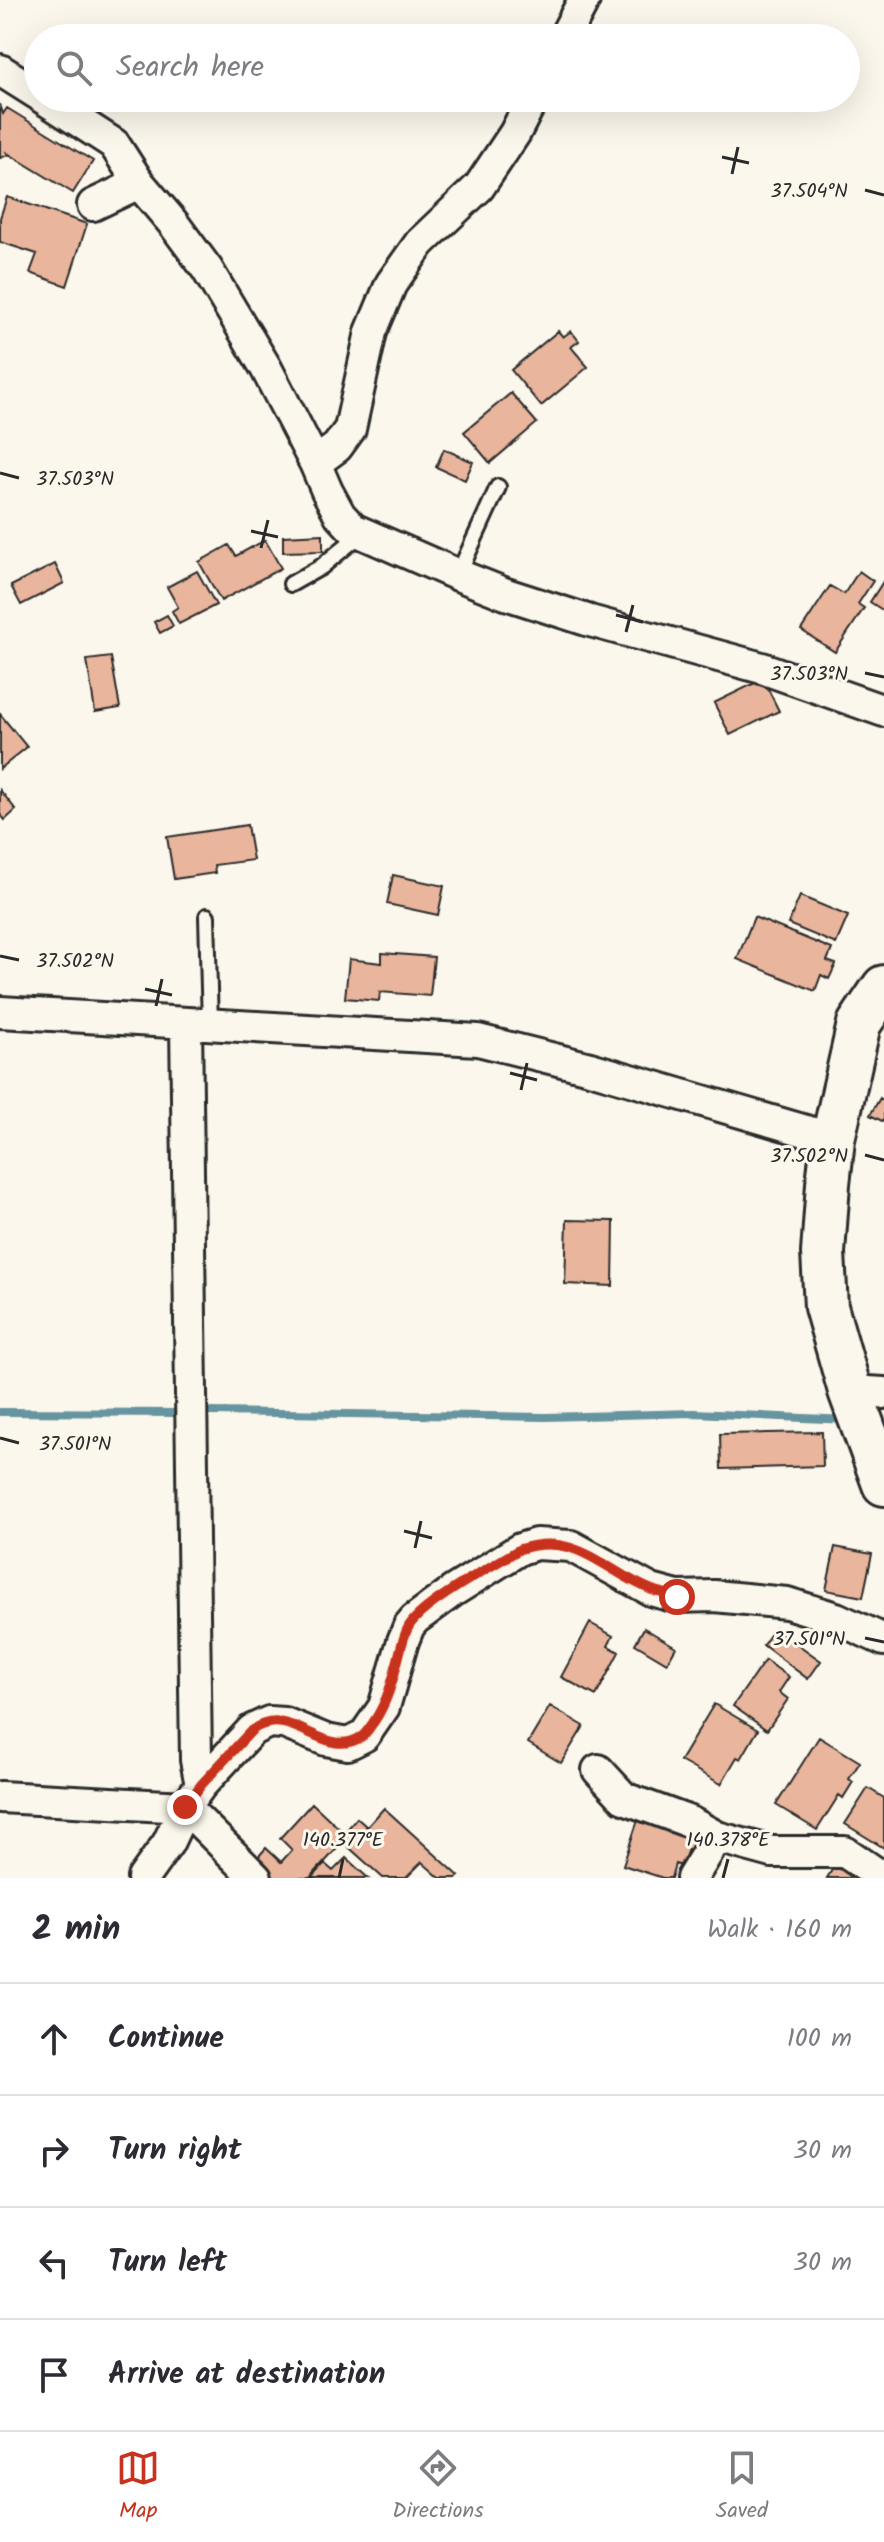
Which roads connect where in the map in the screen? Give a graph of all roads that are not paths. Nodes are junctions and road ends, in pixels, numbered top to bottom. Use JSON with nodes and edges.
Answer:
{"nodes":[{"id":1,"x":584,"y":0,"type":"edge"},
{"id":2,"x":571,"y":24,"type":"edge"},
{"id":3,"x":0,"y":70,"type":"edge"},
{"id":4,"x":24,"y":85,"type":"edge"},
{"id":5,"x":65,"y":112,"type":"edge"},
{"id":6,"x":526,"y":112,"type":"edge"},
{"id":7,"x":139,"y":183,"type":"junction"},
{"id":8,"x":93,"y":205,"type":"dead end"},
{"id":9,"x":315,"y":463,"type":"junction"},
{"id":10,"x":498,"y":487,"type":"dead end"},
{"id":11,"x":362,"y":532,"type":"junction"},
{"id":12,"x":458,"y":575,"type":"junction"},
{"id":13,"x":291,"y":584,"type":"dead end"},
{"id":14,"x":884,"y":711,"type":"edge"},
{"id":15,"x":207,"y":916,"type":"dead end"},
{"id":16,"x":884,"y":987,"type":"edge"},
{"id":17,"x":0,"y":1011,"type":"edge"},
{"id":18,"x":198,"y":1024,"type":"junction"},
{"id":19,"x":833,"y":1139,"type":"junction"},
{"id":20,"x":863,"y":1406,"type":"edge"},
{"id":21,"x":884,"y":1484,"type":"edge"},
{"id":22,"x":884,"y":1640,"type":"edge"},
{"id":23,"x":598,"y":1770,"type":"dead end"},
{"id":24,"x":193,"y":1796,"type":"junction"},
{"id":25,"x":0,"y":1797,"type":"edge"},
{"id":26,"x":717,"y":1837,"type":"junction"},
{"id":27,"x":143,"y":1878,"type":"edge"},
{"id":28,"x":256,"y":1878,"type":"edge"},
{"id":29,"x":692,"y":1878,"type":"edge"},
{"id":30,"x":883,"y":1878,"type":"edge"}],
"edges":[{"from":1,"to":2,"type":"street"},
{"from":3,"to":4,"type":"street"},
{"from":5,"to":7,"type":"street"},
{"from":6,"to":9,"type":"street"},
{"from":7,"to":8,"type":"street"},
{"from":7,"to":9,"type":"street"},
{"from":9,"to":11,"type":"street"},
{"from":10,"to":12,"type":"lane"},
{"from":11,"to":12,"type":"street"},
{"from":11,"to":13,"type":"lane"},
{"from":12,"to":14,"type":"street"},
{"from":15,"to":18,"type":"lane"},
{"from":16,"to":19,"type":"main road"},
{"from":17,"to":18,"type":"street"},
{"from":18,"to":19,"type":"street"},
{"from":18,"to":24,"type":"street"},
{"from":19,"to":20,"type":"main road"},
{"from":20,"to":21,"type":"main road"},
{"from":22,"to":24,"type":"street"},
{"from":23,"to":26,"type":"street"},
{"from":24,"to":25,"type":"street"},
{"from":24,"to":27,"type":"street"},
{"from":24,"to":28,"type":"street"},
{"from":26,"to":29,"type":"street"},
{"from":26,"to":30,"type":"street"}]}
